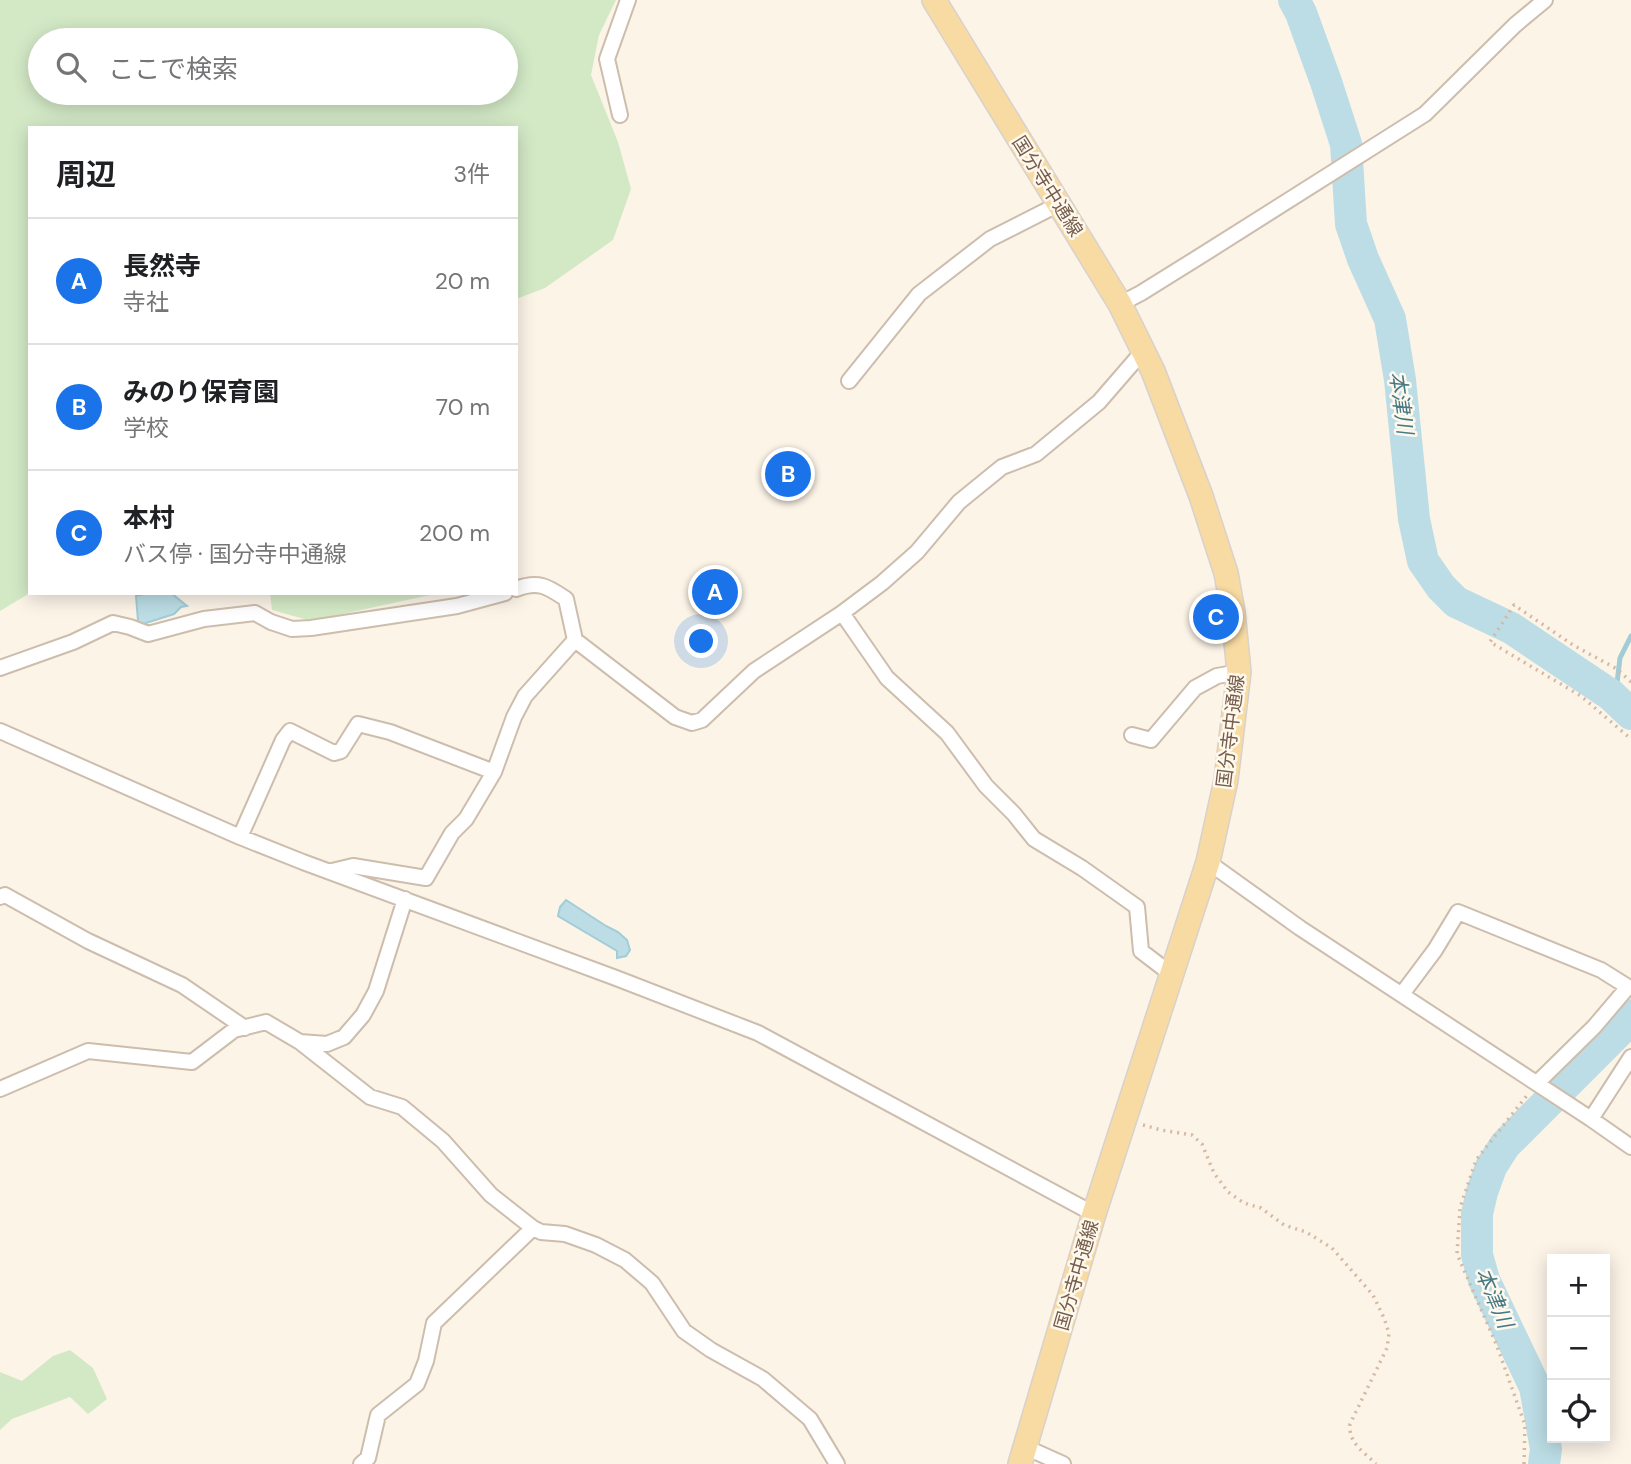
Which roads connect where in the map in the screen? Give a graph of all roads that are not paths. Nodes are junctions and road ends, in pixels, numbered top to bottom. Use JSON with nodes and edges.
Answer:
{"nodes":[{"id":1,"x":628,"y":0,"type":"edge"},
{"id":2,"x":934,"y":0,"type":"edge"},
{"id":3,"x":1545,"y":0,"type":"edge"},
{"id":4,"x":620,"y":115,"type":"dead end"},
{"id":5,"x":1059,"y":204,"type":"junction"},
{"id":6,"x":1120,"y":304,"type":"junction"},
{"id":7,"x":1144,"y":350,"type":"junction"},
{"id":8,"x":849,"y":381,"type":"dead end"},
{"id":9,"x":518,"y":588,"type":"edge"},
{"id":10,"x":500,"y":595,"type":"edge"},
{"id":11,"x":842,"y":613,"type":"junction"},
{"id":12,"x":575,"y":640,"type":"junction"},
{"id":13,"x":0,"y":668,"type":"edge"},
{"id":14,"x":1239,"y":672,"type":"junction"},
{"id":15,"x":0,"y":731,"type":"edge"},
{"id":16,"x":1132,"y":734,"type":"dead end"},
{"id":17,"x":494,"y":772,"type":"junction"},
{"id":18,"x":240,"y":837,"type":"junction"},
{"id":19,"x":1208,"y":862,"type":"junction"},
{"id":20,"x":330,"y":871,"type":"junction"},
{"id":21,"x":0,"y":897,"type":"edge"},
{"id":22,"x":405,"y":899,"type":"junction"},
{"id":23,"x":1171,"y":974,"type":"junction"},
{"id":24,"x":1402,"y":994,"type":"junction"},
{"id":25,"x":245,"y":1028,"type":"junction"},
{"id":26,"x":300,"y":1042,"type":"junction"},
{"id":27,"x":1631,"y":1057,"type":"edge"},
{"id":28,"x":1540,"y":1086,"type":"junction"},
{"id":29,"x":0,"y":1088,"type":"edge"},
{"id":30,"x":1591,"y":1119,"type":"junction"},
{"id":31,"x":1631,"y":1147,"type":"edge"},
{"id":32,"x":1094,"y":1214,"type":"junction"},
{"id":33,"x":533,"y":1228,"type":"junction"},
{"id":34,"x":1023,"y":1455,"type":"edge"},
{"id":35,"x":361,"y":1464,"type":"edge"},
{"id":36,"x":837,"y":1464,"type":"edge"},
{"id":37,"x":1063,"y":1464,"type":"edge"}],
"edges":[{"from":1,"to":4,"type":"street"},
{"from":2,"to":5,"type":"main road","name":"国分寺中通線"},
{"from":3,"to":6,"type":"street"},
{"from":5,"to":6,"type":"main road","name":"国分寺中通線"},
{"from":5,"to":8,"type":"street"},
{"from":6,"to":7,"type":"main road","name":"国分寺中通線"},
{"from":7,"to":11,"type":"street"},
{"from":7,"to":14,"type":"main road","name":"国分寺中通線"},
{"from":9,"to":12,"type":"street"},
{"from":10,"to":13,"type":"street"},
{"from":11,"to":12,"type":"street"},
{"from":11,"to":23,"type":"street"},
{"from":12,"to":17,"type":"street"},
{"from":14,"to":16,"type":"street"},
{"from":14,"to":19,"type":"main road","name":"国分寺中通線"},
{"from":15,"to":18,"type":"street"},
{"from":17,"to":18,"type":"street"},
{"from":17,"to":20,"type":"street"},
{"from":18,"to":20,"type":"street"},
{"from":19,"to":23,"type":"main road","name":"国分寺中通線"},
{"from":19,"to":24,"type":"street"},
{"from":20,"to":22,"type":"street"},
{"from":21,"to":25,"type":"street"},
{"from":22,"to":26,"type":"street"},
{"from":22,"to":32,"type":"street"},
{"from":23,"to":32,"type":"main road","name":"国分寺中通線"},
{"from":24,"to":28,"type":"street"},
{"from":24,"to":28,"type":"street"},
{"from":25,"to":26,"type":"street"},
{"from":25,"to":29,"type":"street"},
{"from":26,"to":33,"type":"street"},
{"from":27,"to":30,"type":"street"},
{"from":28,"to":30,"type":"street"},
{"from":30,"to":31,"type":"street"},
{"from":32,"to":34,"type":"main road","name":"国分寺中通線"},
{"from":33,"to":35,"type":"street"},
{"from":33,"to":36,"type":"street"},
{"from":34,"to":37,"type":"street"}]}
